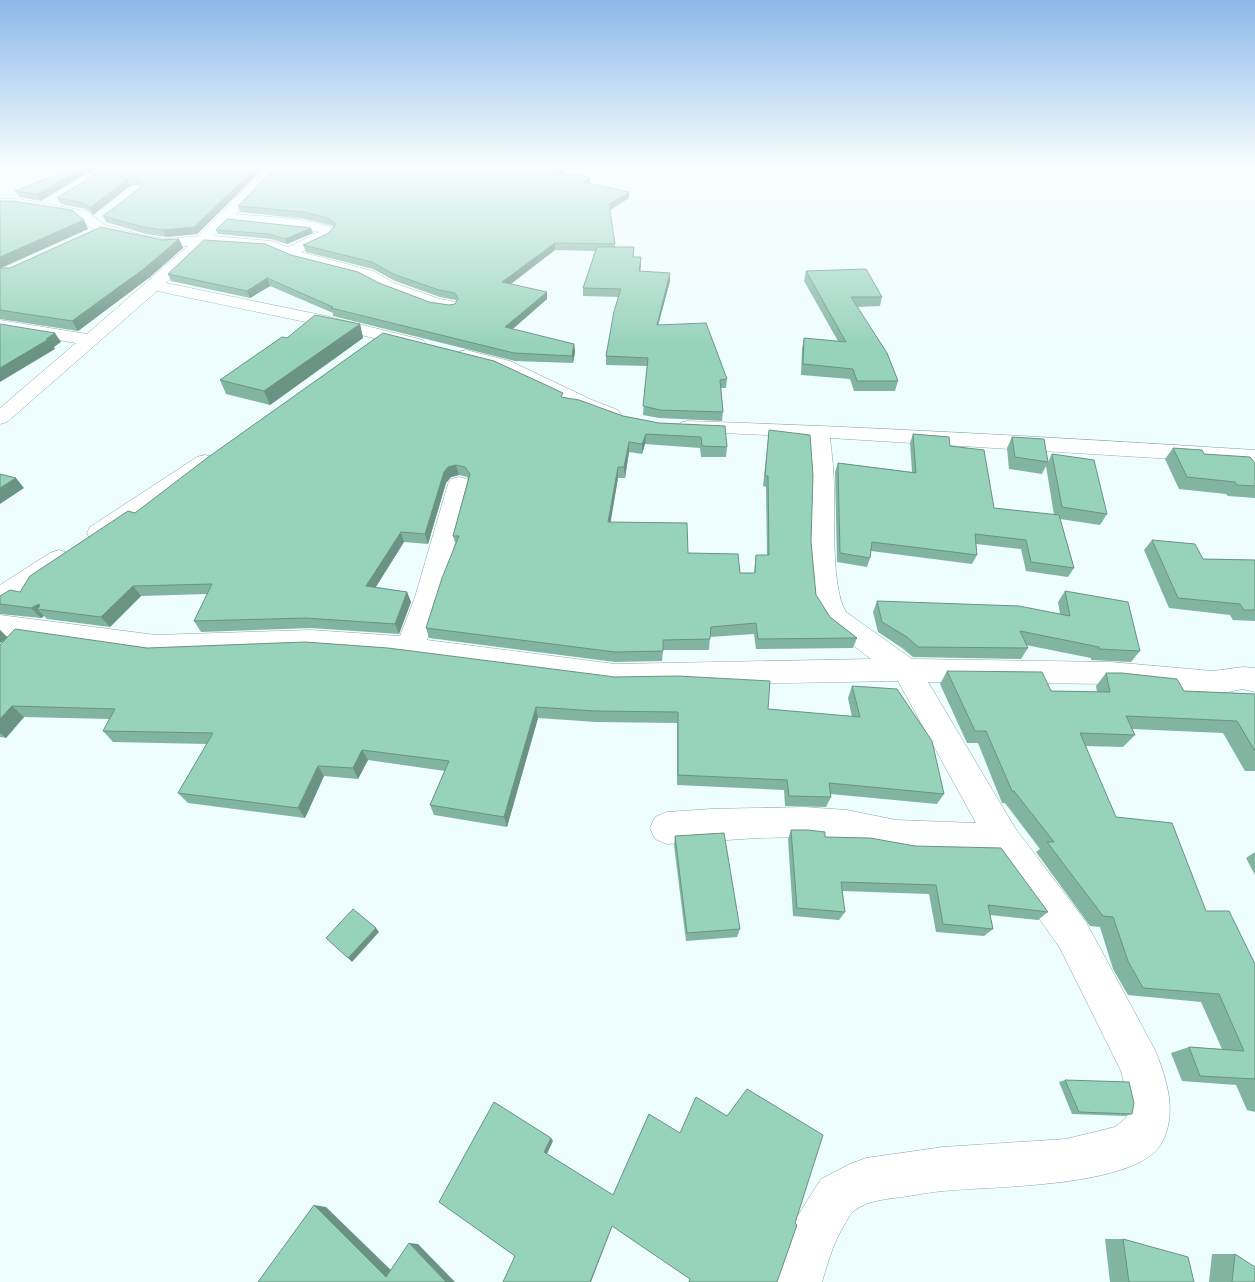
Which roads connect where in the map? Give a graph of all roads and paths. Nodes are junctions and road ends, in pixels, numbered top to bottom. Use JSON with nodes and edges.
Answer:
{"nodes":[{"id":1,"x":214,"y":228,"type":"edge"},
{"id":2,"x":321,"y":228,"type":"edge"},
{"id":3,"x":94,"y":230,"type":"edge"},
{"id":4,"x":199,"y":243,"type":"junction"},
{"id":5,"x":287,"y":252,"type":"junction"},
{"id":6,"x":154,"y":285,"type":"junction"},
{"id":7,"x":450,"y":306,"type":"edge"},
{"id":8,"x":0,"y":325,"type":"edge"},
{"id":9,"x":382,"y":335,"type":"junction"},
{"id":10,"x":91,"y":340,"type":"junction"},
{"id":11,"x":361,"y":351,"type":"edge"},
{"id":12,"x":0,"y":418,"type":"edge"},
{"id":13,"x":632,"y":421,"type":"edge"},
{"id":14,"x":668,"y":427,"type":"edge"},
{"id":15,"x":820,"y":430,"type":"junction"},
{"id":16,"x":218,"y":453,"type":"edge"},
{"id":17,"x":1255,"y":457,"type":"edge"},
{"id":18,"x":459,"y":484,"type":"dead end"},
{"id":19,"x":0,"y":598,"type":"edge"},
{"id":20,"x":0,"y":625,"type":"edge"},
{"id":21,"x":410,"y":648,"type":"junction"},
{"id":22,"x":906,"y":670,"type":"junction"},
{"id":23,"x":1255,"y":680,"type":"edge"},
{"id":24,"x":667,"y":828,"type":"dead end"},
{"id":25,"x":1003,"y":839,"type":"junction"},
{"id":26,"x":798,"y":1282,"type":"edge"}],
"edges":[{"from":1,"to":4,"type":"street"},
{"from":2,"to":5,"type":"street"},
{"from":3,"to":4,"type":"street"},
{"from":4,"to":5,"type":"street"},
{"from":4,"to":6,"type":"street"},
{"from":5,"to":7,"type":"street"},
{"from":6,"to":9,"type":"street"},
{"from":6,"to":10,"type":"street"},
{"from":8,"to":10,"type":"street"},
{"from":9,"to":11,"type":"street"},
{"from":9,"to":13,"type":"street"},
{"from":10,"to":12,"type":"street"},
{"from":14,"to":15,"type":"street"},
{"from":15,"to":17,"type":"street"},
{"from":15,"to":22,"type":"street"},
{"from":16,"to":19,"type":"street"},
{"from":18,"to":21,"type":"street"},
{"from":20,"to":21,"type":"street"},
{"from":21,"to":22,"type":"street"},
{"from":22,"to":23,"type":"street"},
{"from":22,"to":25,"type":"street"},
{"from":24,"to":25,"type":"street"},
{"from":25,"to":26,"type":"street"}]}
